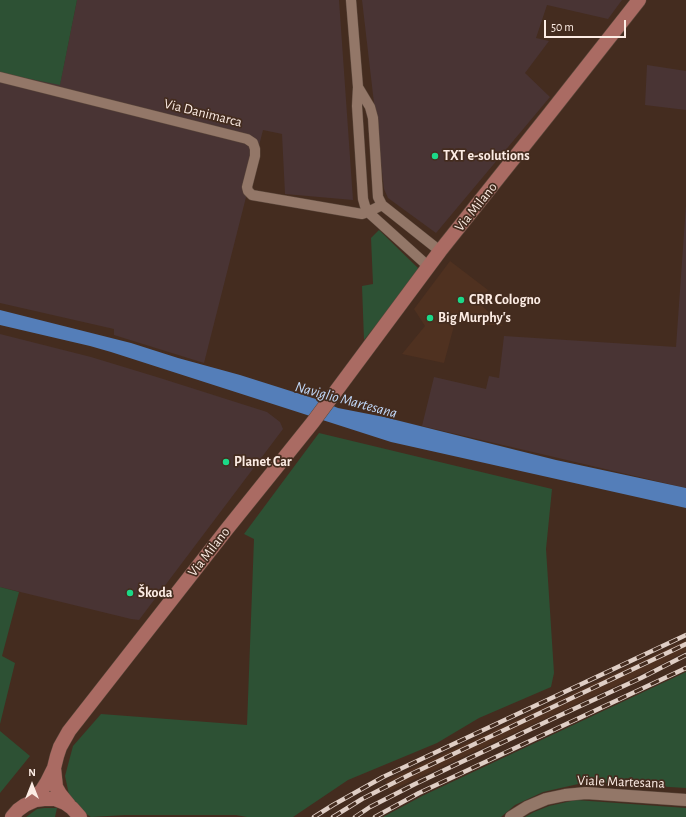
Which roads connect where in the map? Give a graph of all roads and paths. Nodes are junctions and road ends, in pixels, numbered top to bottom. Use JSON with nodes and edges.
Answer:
{"nodes":[{"id":1,"x":351,"y":0,"type":"edge"},
{"id":2,"x":639,"y":0,"type":"edge"},
{"id":3,"x":0,"y":77,"type":"edge"},
{"id":4,"x":358,"y":87,"type":"junction"},
{"id":5,"x":382,"y":205,"type":"junction"},
{"id":6,"x":368,"y":212,"type":"junction"},
{"id":7,"x":440,"y":251,"type":"junction"},
{"id":8,"x":429,"y":267,"type":"junction"},
{"id":9,"x":54,"y":768,"type":"junction"},
{"id":10,"x":686,"y":800,"type":"edge"},
{"id":11,"x":32,"y":801,"type":"junction"},
{"id":12,"x":68,"y":805,"type":"junction"},
{"id":13,"x":12,"y":817,"type":"edge"},
{"id":14,"x":80,"y":817,"type":"edge"},
{"id":15,"x":511,"y":817,"type":"edge"}],
"edges":[{"from":1,"to":4,"type":"street"},
{"from":2,"to":7,"type":"main road","name":"Via Milano"},
{"from":3,"to":6,"type":"street","name":"Via Danimarca"},
{"from":4,"to":5,"type":"street"},
{"from":4,"to":6,"type":"street"},
{"from":5,"to":6,"type":"street"},
{"from":5,"to":7,"type":"street"},
{"from":6,"to":8,"type":"street"},
{"from":7,"to":8,"type":"main road","name":"Via Milano"},
{"from":8,"to":9,"type":"main road","name":"Via Milano"},
{"from":9,"to":11,"type":"main road","name":"Via Milano"},
{"from":9,"to":12,"type":"main road","name":"Via Milano"},
{"from":10,"to":15,"type":"street","name":"Viale Martesana"},
{"from":11,"to":12,"type":"main road"},
{"from":11,"to":13,"type":"main road"},
{"from":12,"to":14,"type":"main road","name":"Via Milano"}]}
